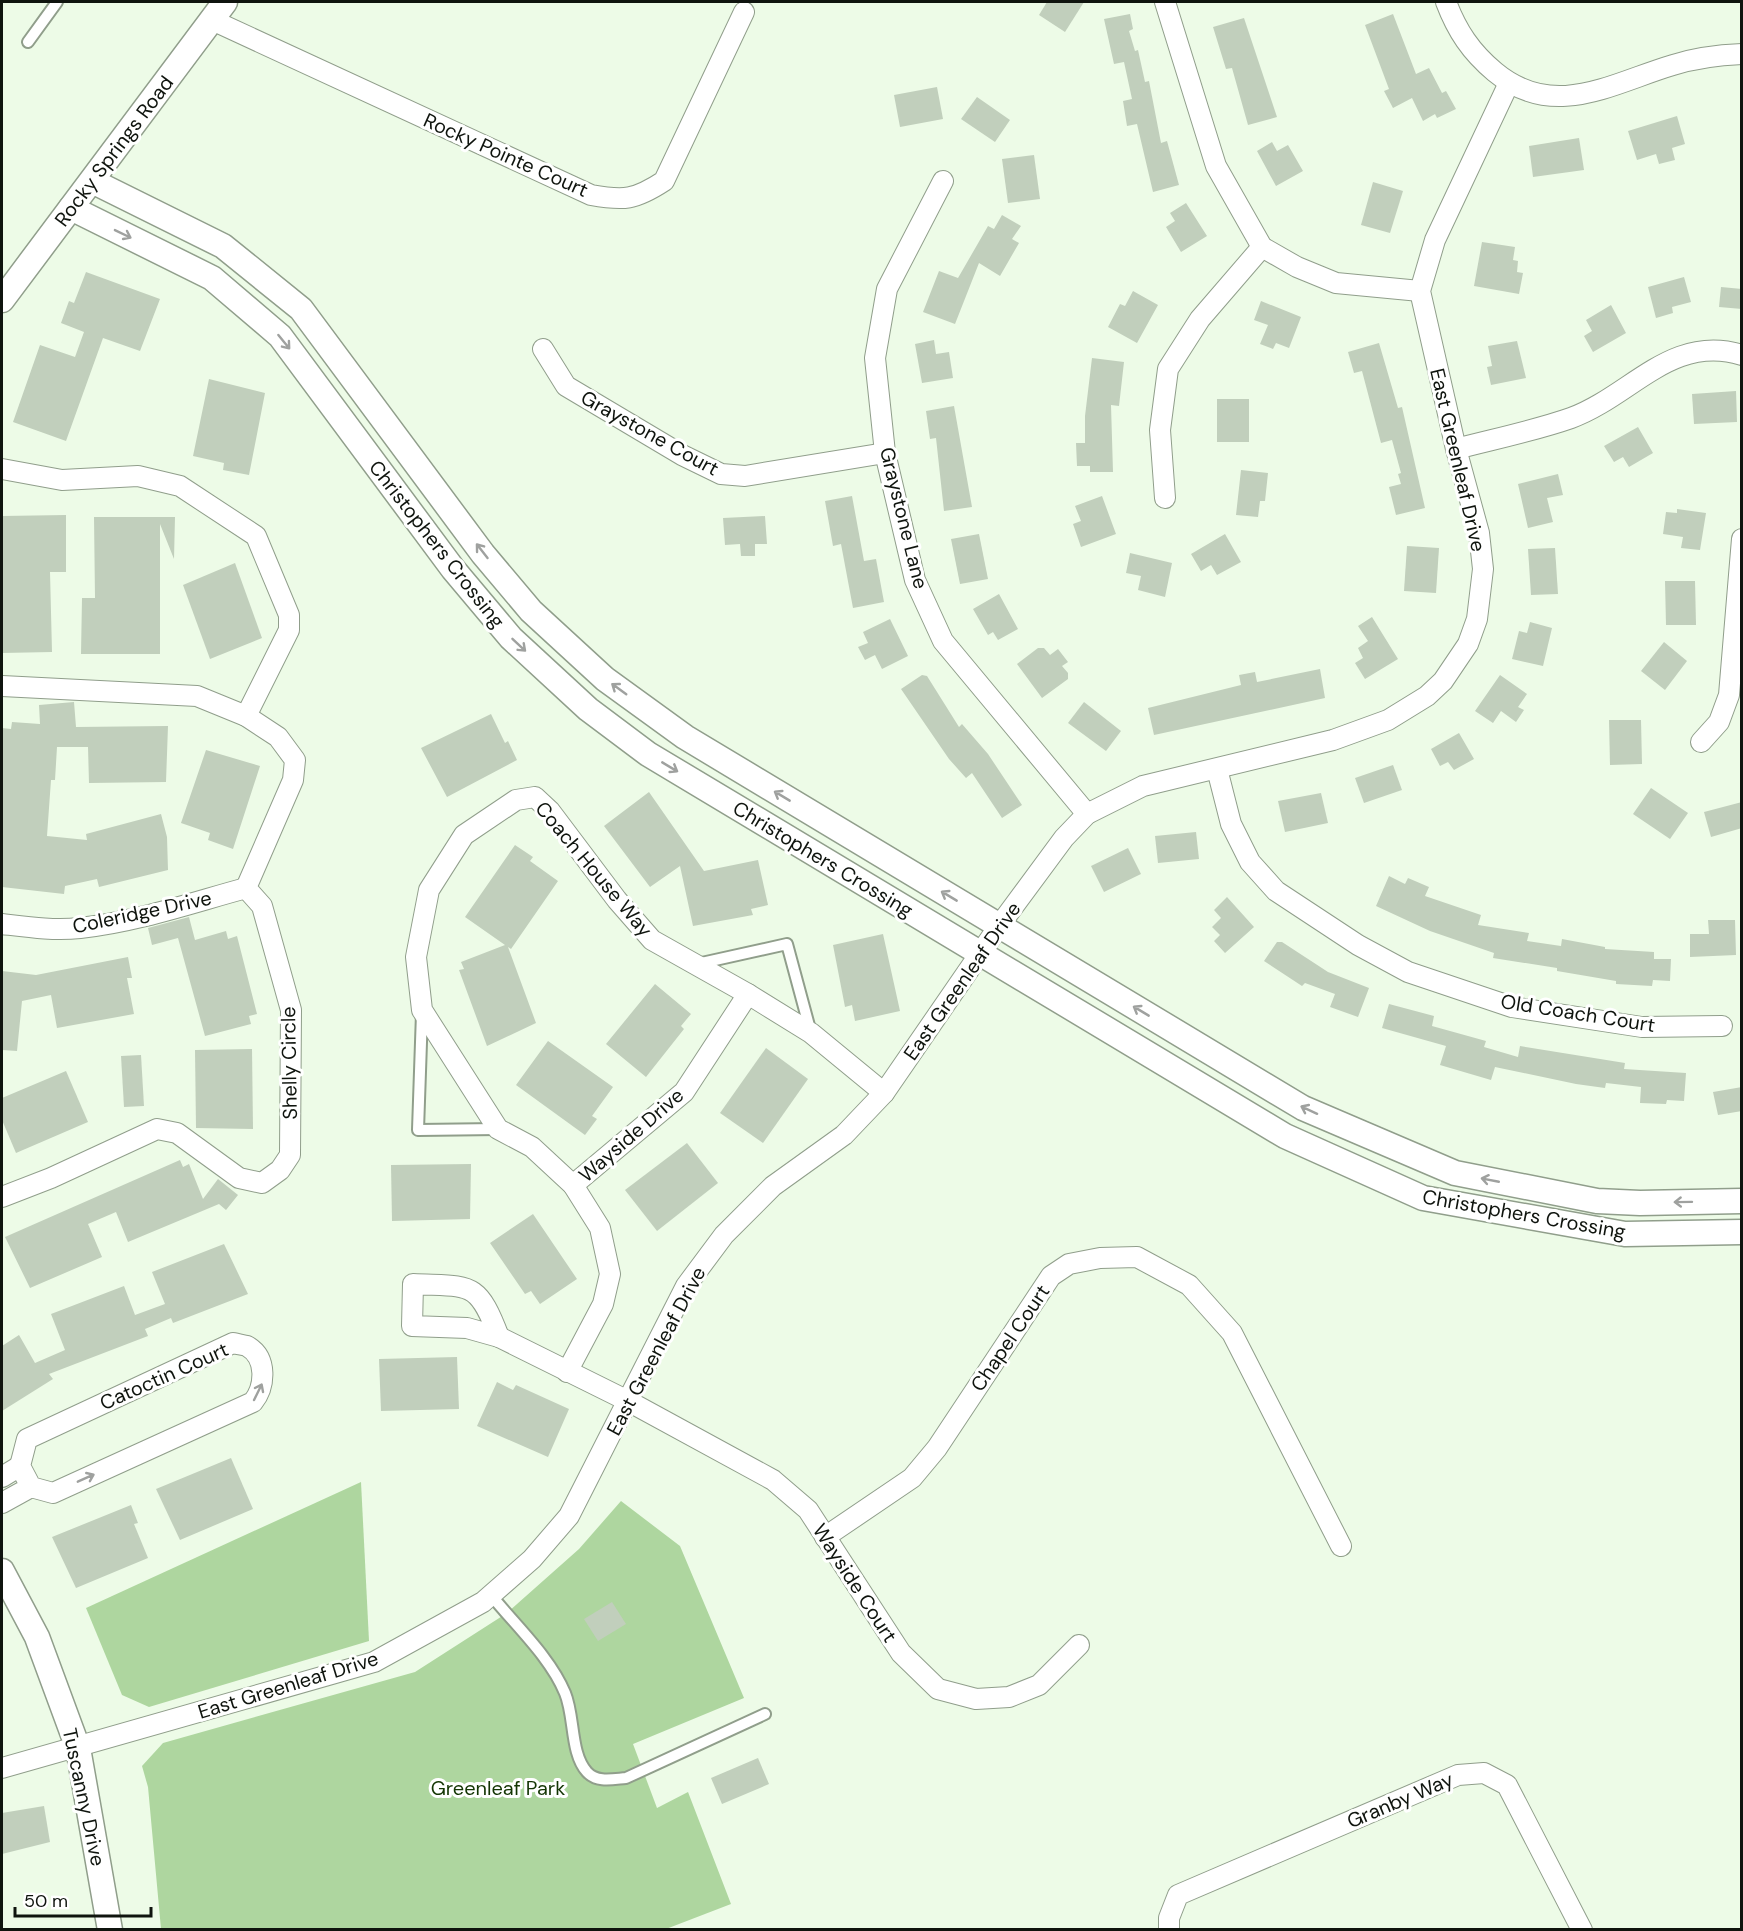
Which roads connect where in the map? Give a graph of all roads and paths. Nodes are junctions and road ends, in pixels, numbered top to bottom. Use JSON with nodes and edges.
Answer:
{"nodes":[{"id":1,"x":57,"y":2,"type":"edge"},
{"id":2,"x":1165,"y":2,"type":"edge"},
{"id":3,"x":1446,"y":2,"type":"edge"},
{"id":4,"x":219,"y":11,"type":"edge"},
{"id":5,"x":744,"y":12,"type":"dead end"},
{"id":6,"x":28,"y":42,"type":"dead end"},
{"id":7,"x":1742,"y":54,"type":"edge"},
{"id":8,"x":1509,"y":83,"type":"junction"},
{"id":9,"x":92,"y":181,"type":"junction"},
{"id":10,"x":943,"y":181,"type":"dead end"},
{"id":11,"x":71,"y":208,"type":"junction"},
{"id":12,"x":1262,"y":247,"type":"junction"},
{"id":13,"x":1420,"y":291,"type":"junction"},
{"id":14,"x":2,"y":300,"type":"edge"},
{"id":15,"x":543,"y":349,"type":"dead end"},
{"id":16,"x":1742,"y":355,"type":"edge"},
{"id":17,"x":1456,"y":449,"type":"junction"},
{"id":18,"x":885,"y":453,"type":"junction"},
{"id":19,"x":2,"y":469,"type":"edge"},
{"id":20,"x":1165,"y":498,"type":"dead end"},
{"id":21,"x":1742,"y":539,"type":"edge"},
{"id":22,"x":2,"y":686,"type":"edge"},
{"id":23,"x":246,"y":716,"type":"junction"},
{"id":24,"x":1701,"y":742,"type":"dead end"},
{"id":25,"x":1217,"y":769,"type":"junction"},
{"id":26,"x":1086,"y":814,"type":"junction"},
{"id":27,"x":246,"y":888,"type":"junction"},
{"id":28,"x":2,"y":924,"type":"edge"},
{"id":29,"x":999,"y":926,"type":"junction"},
{"id":30,"x":982,"y":954,"type":"junction"},
{"id":31,"x":697,"y":964,"type":"junction"},
{"id":32,"x":748,"y":994,"type":"junction"},
{"id":33,"x":422,"y":1010,"type":"junction"},
{"id":34,"x":1722,"y":1026,"type":"dead end"},
{"id":35,"x":811,"y":1033,"type":"junction"},
{"id":36,"x":884,"y":1093,"type":"junction"},
{"id":37,"x":498,"y":1129,"type":"junction"},
{"id":38,"x":573,"y":1185,"type":"junction"},
{"id":39,"x":2,"y":1197,"type":"edge"},
{"id":40,"x":1742,"y":1201,"type":"edge"},
{"id":41,"x":1742,"y":1232,"type":"edge"},
{"id":42,"x":499,"y":1337,"type":"junction"},
{"id":43,"x":567,"y":1372,"type":"junction"},
{"id":44,"x":628,"y":1401,"type":"junction"},
{"id":45,"x":20,"y":1467,"type":"junction"},
{"id":46,"x":2,"y":1477,"type":"edge"},
{"id":47,"x":31,"y":1487,"type":"junction"},
{"id":48,"x":2,"y":1503,"type":"edge"},
{"id":49,"x":825,"y":1537,"type":"junction"},
{"id":50,"x":1341,"y":1546,"type":"dead end"},
{"id":51,"x":2,"y":1571,"type":"edge"},
{"id":52,"x":491,"y":1595,"type":"junction"},
{"id":53,"x":1079,"y":1645,"type":"dead end"},
{"id":54,"x":765,"y":1714,"type":"dead end"},
{"id":55,"x":78,"y":1748,"type":"junction"},
{"id":56,"x":2,"y":1768,"type":"edge"},
{"id":57,"x":110,"y":1929,"type":"edge"},
{"id":58,"x":1169,"y":1929,"type":"edge"},
{"id":59,"x":1582,"y":1929,"type":"edge"}],
"edges":[{"from":1,"to":6,"type":"lane"},
{"from":2,"to":12,"type":"street"},
{"from":3,"to":8,"type":"street"},
{"from":4,"to":5,"type":"street","name":"Rocky Pointe Court"},
{"from":4,"to":9,"type":"street","name":"Rocky Springs Road"},
{"from":7,"to":8,"type":"street"},
{"from":8,"to":13,"type":"street","name":"East Greenleaf Drive"},
{"from":9,"to":11,"type":"street","name":"Rocky Springs Road"},
{"from":29,"to":9,"type":"street","name":"Christophers Crossing","one_way":true},
{"from":10,"to":18,"type":"street","name":"Graystone Lane"},
{"from":11,"to":14,"type":"street","name":"Rocky Springs Road"},
{"from":11,"to":30,"type":"street","name":"Christophers Crossing","one_way":true},
{"from":12,"to":13,"type":"street"},
{"from":12,"to":20,"type":"street"},
{"from":13,"to":17,"type":"street","name":"East Greenleaf Drive"},
{"from":15,"to":18,"type":"street","name":"Graystone Court"},
{"from":16,"to":17,"type":"street"},
{"from":17,"to":25,"type":"street","name":"East Greenleaf Drive"},
{"from":18,"to":26,"type":"street","name":"Graystone Lane"},
{"from":19,"to":23,"type":"street"},
{"from":21,"to":24,"type":"street"},
{"from":22,"to":23,"type":"street"},
{"from":23,"to":27,"type":"street"},
{"from":25,"to":26,"type":"street","name":"East Greenleaf Drive"},
{"from":25,"to":34,"type":"street","name":"Old Coach Court"},
{"from":26,"to":29,"type":"street","name":"East Greenleaf Drive"},
{"from":27,"to":28,"type":"street","name":"Coleridge Drive"},
{"from":27,"to":39,"type":"street","name":"Shelly Circle"},
{"from":29,"to":30,"type":"street","name":"East Greenleaf Drive"},
{"from":40,"to":29,"type":"street","name":"Christophers Crossing","one_way":true},
{"from":30,"to":36,"type":"street","name":"East Greenleaf Drive"},
{"from":30,"to":41,"type":"street","name":"Christophers Crossing"},
{"from":31,"to":32,"type":"street","name":"Coach House Way"},
{"from":31,"to":33,"type":"street","name":"Coach House Way"},
{"from":31,"to":35,"type":"lane"},
{"from":32,"to":35,"type":"street","name":"Coach House Way"},
{"from":32,"to":38,"type":"street","name":"Wayside Drive"},
{"from":33,"to":37,"type":"street","name":"Coach House Way"},
{"from":33,"to":37,"type":"lane"},
{"from":35,"to":36,"type":"street","name":"Coach House Way"},
{"from":36,"to":44,"type":"street","name":"East Greenleaf Drive"},
{"from":37,"to":38,"type":"street","name":"Coach House Way"},
{"from":38,"to":43,"type":"street","name":"Coach House Way"},
{"from":42,"to":42,"type":"street","name":"Wayside Court"},
{"from":42,"to":43,"type":"street","name":"Wayside Court"},
{"from":43,"to":44,"type":"street","name":"Wayside Court"},
{"from":44,"to":49,"type":"street","name":"Wayside Court"},
{"from":44,"to":52,"type":"street","name":"East Greenleaf Drive"},
{"from":45,"to":46,"type":"street"},
{"from":45,"to":47,"type":"street"},
{"from":47,"to":45,"type":"street","name":"Catoctin Court","one_way":true},
{"from":47,"to":48,"type":"street"},
{"from":49,"to":50,"type":"street","name":"Chapel Court"},
{"from":49,"to":53,"type":"street","name":"Wayside Court"},
{"from":51,"to":55,"type":"street","name":"Tuscanny Drive"},
{"from":52,"to":54,"type":"lane"},
{"from":52,"to":55,"type":"street","name":"East Greenleaf Drive"},
{"from":55,"to":56,"type":"street","name":"East Greenleaf Drive"},
{"from":55,"to":57,"type":"street","name":"Tuscanny Drive"},
{"from":58,"to":59,"type":"street","name":"Granby Way"}]}
